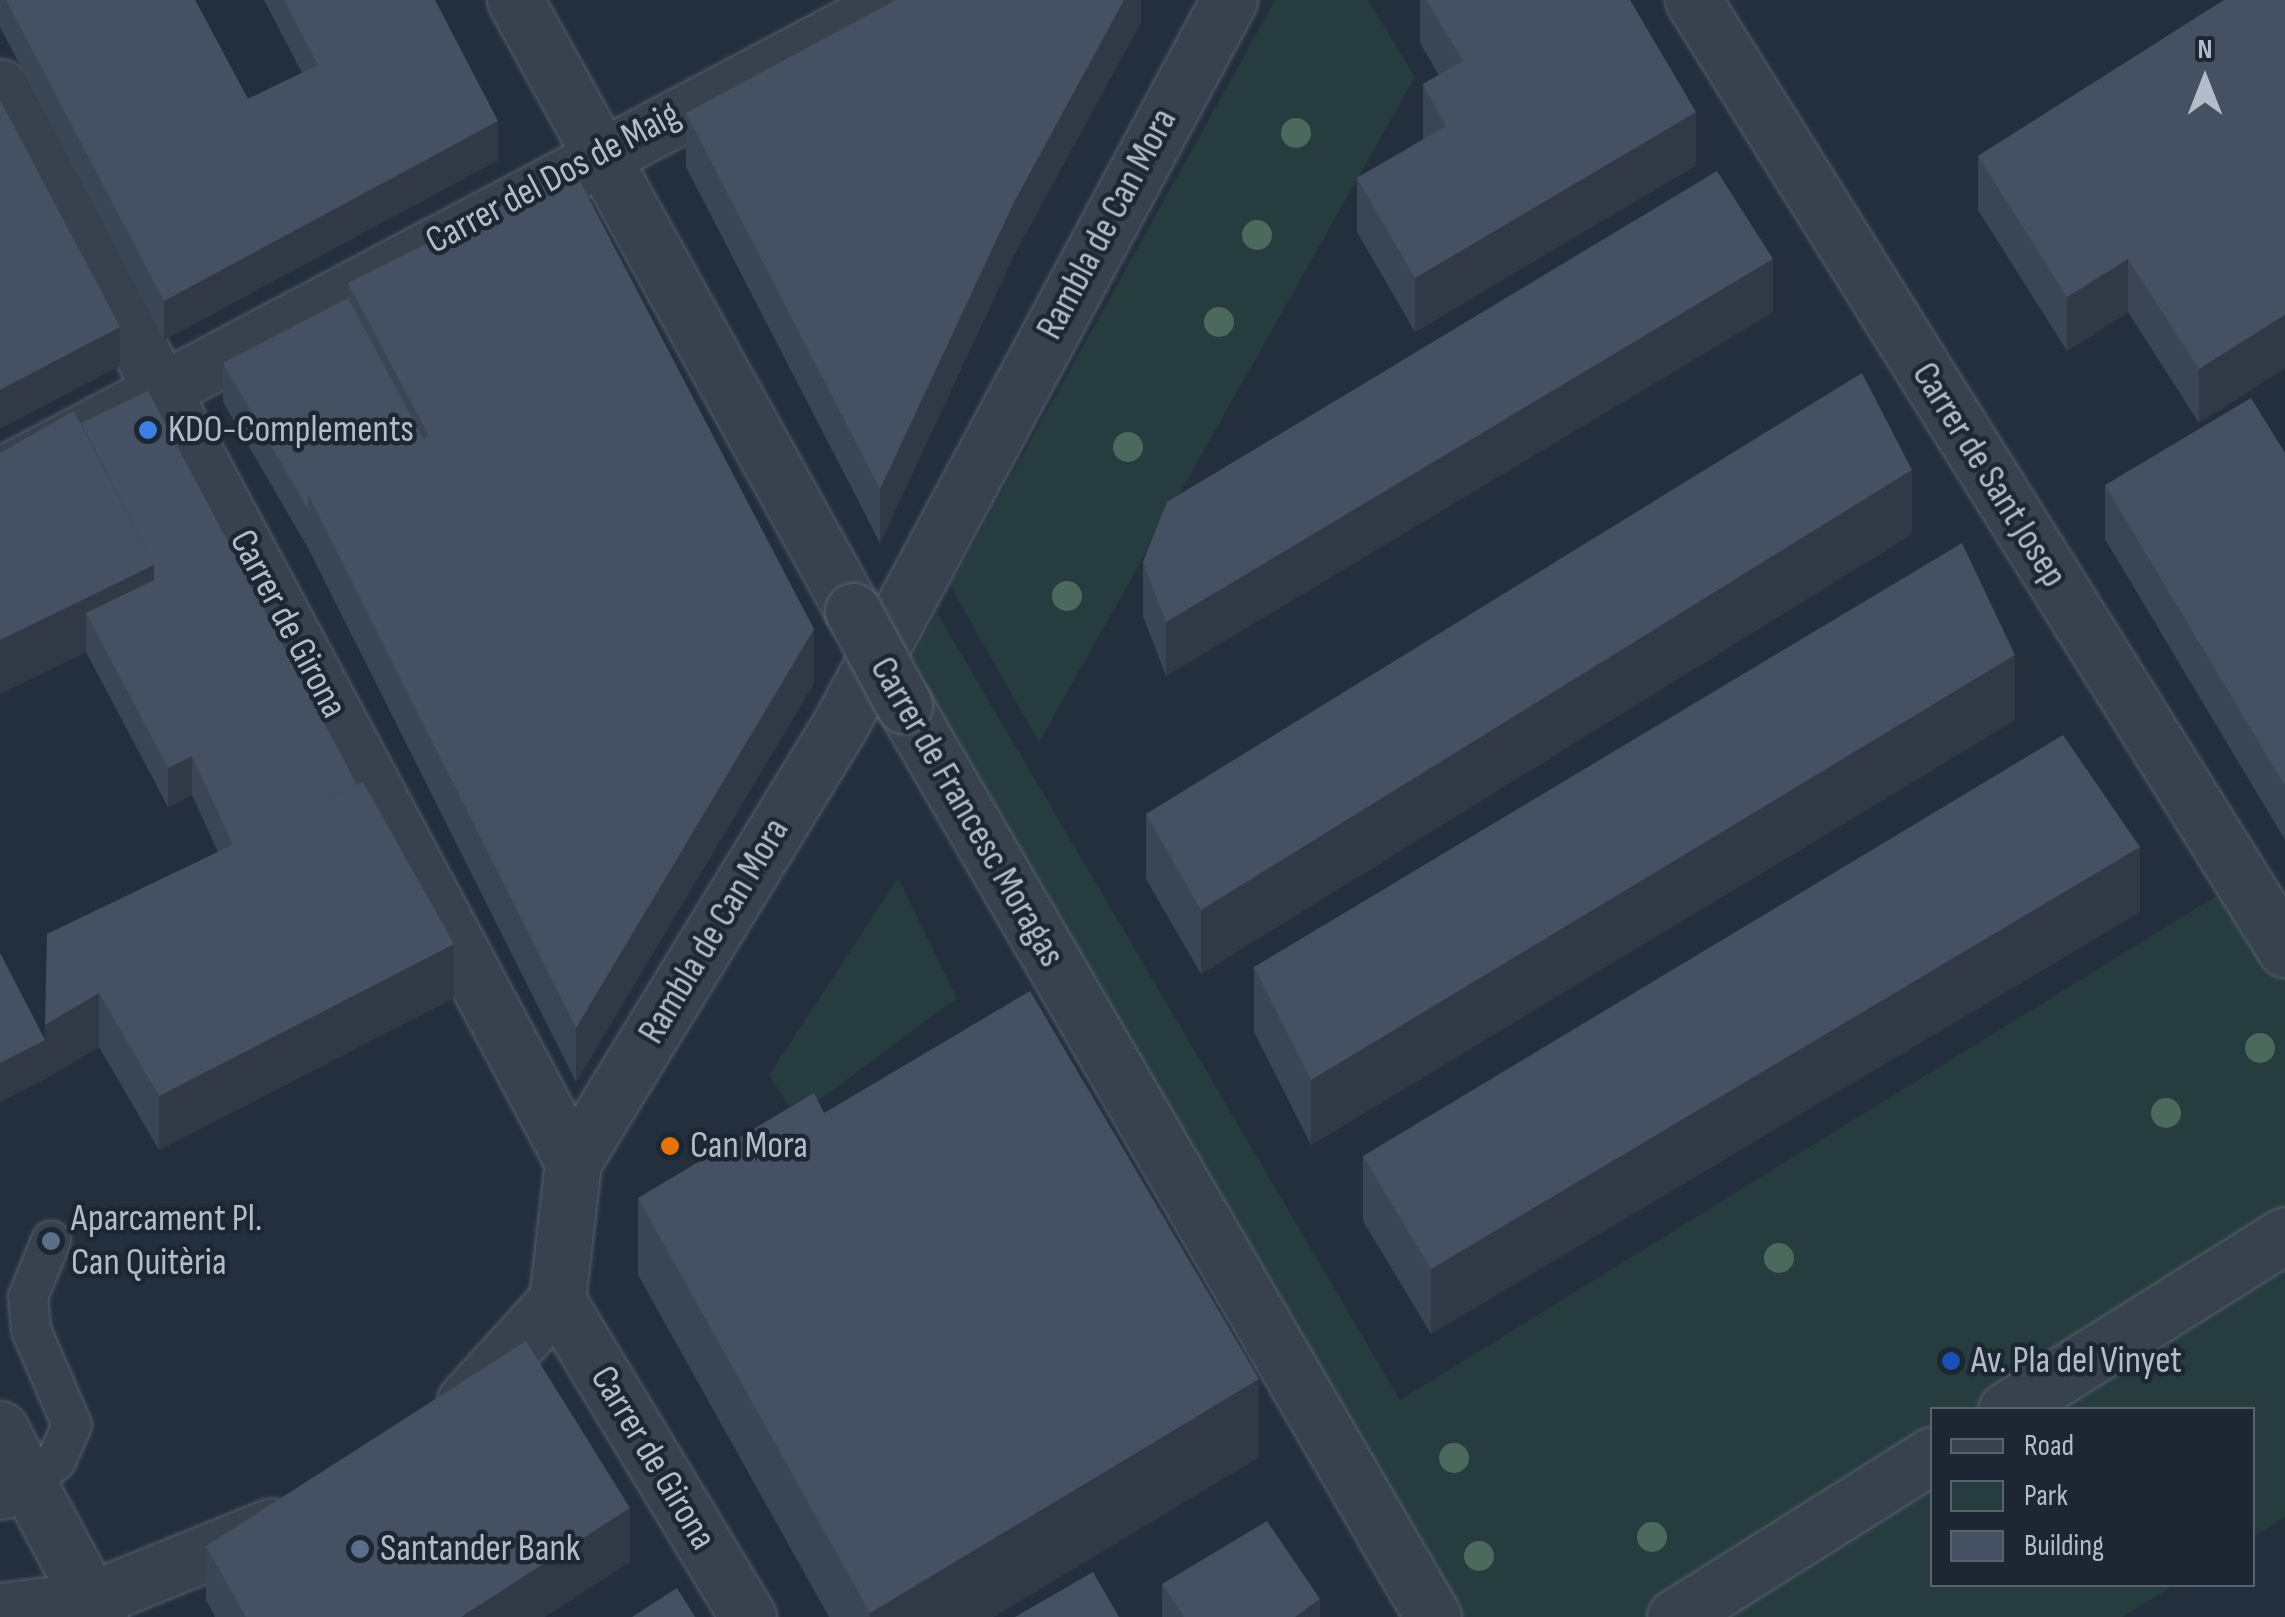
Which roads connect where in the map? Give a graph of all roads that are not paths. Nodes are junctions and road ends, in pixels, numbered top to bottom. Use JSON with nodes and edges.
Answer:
{"nodes":[{"id":1,"x":515,"y":0,"type":"edge"},
{"id":2,"x":898,"y":0,"type":"edge"},
{"id":3,"x":1693,"y":0,"type":"edge"},
{"id":4,"x":1204,"y":15,"type":"edge"},
{"id":5,"x":0,"y":86,"type":"edge"},
{"id":6,"x":595,"y":153,"type":"junction"},
{"id":7,"x":162,"y":389,"type":"junction"},
{"id":8,"x":0,"y":476,"type":"edge"},
{"id":9,"x":2285,"y":949,"type":"edge"},
{"id":10,"x":573,"y":1162,"type":"junction"},
{"id":11,"x":2285,"y":1234,"type":"edge"},
{"id":12,"x":51,"y":1242,"type":"dead end"},
{"id":13,"x":557,"y":1300,"type":"junction"},
{"id":14,"x":2011,"y":1407,"type":"edge"},
{"id":15,"x":0,"y":1429,"type":"edge"},
{"id":16,"x":428,"y":1434,"type":"edge"},
{"id":17,"x":1930,"y":1457,"type":"edge"},
{"id":18,"x":14,"y":1487,"type":"edge"},
{"id":19,"x":325,"y":1500,"type":"edge"},
{"id":20,"x":95,"y":1608,"type":"edge"},
{"id":21,"x":0,"y":1611,"type":"edge"},
{"id":22,"x":748,"y":1617,"type":"edge"},
{"id":23,"x":1433,"y":1617,"type":"edge"},
{"id":24,"x":1675,"y":1617,"type":"edge"}],
"edges":[{"from":1,"to":6,"type":"street","name":"Carrer de Francesc Moragas"},
{"from":2,"to":6,"type":"street","name":"Carrer del Dos de Maig"},
{"from":3,"to":9,"type":"street","name":"Carrer de Sant Josep"},
{"from":4,"to":10,"type":"street","name":"Rambla de Can Mora"},
{"from":5,"to":7,"type":"street","name":"Carrer de Girona"},
{"from":6,"to":7,"type":"street","name":"Carrer del Dos de Maig"},
{"from":6,"to":23,"type":"street","name":"Carrer de Francesc Moragas","bridge":true},
{"from":7,"to":8,"type":"street","name":"Carrer del Dos de Maig"},
{"from":7,"to":10,"type":"street","name":"Carrer de Girona"},
{"from":10,"to":13,"type":"street","name":"Rambla de Can Mora"},
{"from":11,"to":14,"type":"street"},
{"from":12,"to":18,"type":"lane"},
{"from":13,"to":16,"type":"street"},
{"from":13,"to":22,"type":"street","name":"Carrer de Girona"},
{"from":15,"to":18,"type":"street"},
{"from":17,"to":24,"type":"street"},
{"from":18,"to":20,"type":"street"},
{"from":19,"to":20,"type":"street"},
{"from":20,"to":21,"type":"street"}]}
